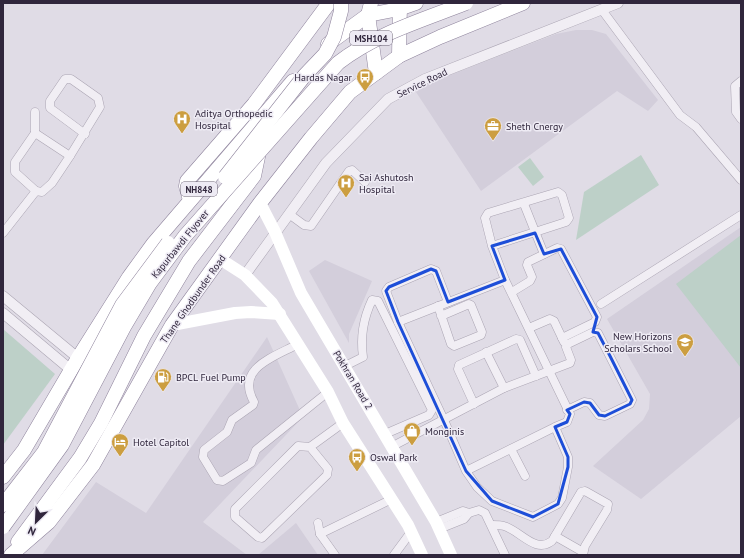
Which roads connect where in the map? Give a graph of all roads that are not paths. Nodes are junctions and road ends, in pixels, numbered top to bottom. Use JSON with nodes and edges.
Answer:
{"nodes":[{"id":1,"x":329,"y":3,"type":"edge"},
{"id":2,"x":341,"y":3,"type":"edge"},
{"id":3,"x":416,"y":3,"type":"edge"},
{"id":4,"x":466,"y":3,"type":"edge"},
{"id":5,"x":523,"y":3,"type":"edge"},
{"id":6,"x":618,"y":3,"type":"edge"},
{"id":7,"x":399,"y":6,"type":"edge"},
{"id":8,"x":369,"y":9,"type":"edge"},
{"id":9,"x":602,"y":10,"type":"junction"},
{"id":10,"x":399,"y":56,"type":"junction"},
{"id":11,"x":376,"y":73,"type":"junction"},
{"id":12,"x":741,"y":81,"type":"edge"},
{"id":13,"x":35,"y":112,"type":"dead end"},
{"id":14,"x":741,"y":119,"type":"edge"},
{"id":15,"x":35,"y":133,"type":"junction"},
{"id":16,"x":85,"y":134,"type":"junction"},
{"id":17,"x":259,"y":152,"type":"junction"},
{"id":18,"x":70,"y":156,"type":"junction"},
{"id":19,"x":741,"y":180,"type":"edge"},
{"id":20,"x":365,"y":182,"type":"dead end"},
{"id":21,"x":36,"y":191,"type":"junction"},
{"id":22,"x":190,"y":200,"type":"junction"},
{"id":23,"x":260,"y":203,"type":"junction"},
{"id":24,"x":524,"y":204,"type":"junction"},
{"id":25,"x":289,"y":214,"type":"junction"},
{"id":26,"x":741,"y":214,"type":"edge"},
{"id":27,"x":3,"y":232,"type":"edge"},
{"id":28,"x":275,"y":232,"type":"junction"},
{"id":29,"x":535,"y":233,"type":"junction"},
{"id":30,"x":492,"y":246,"type":"junction"},
{"id":31,"x":544,"y":254,"type":"junction"},
{"id":32,"x":220,"y":259,"type":"junction"},
{"id":33,"x":245,"y":275,"type":"junction"},
{"id":34,"x":505,"y":280,"type":"junction"},
{"id":35,"x":512,"y":292,"type":"junction"},
{"id":36,"x":3,"y":296,"type":"edge"},
{"id":37,"x":448,"y":302,"type":"junction"},
{"id":38,"x":601,"y":304,"type":"dead end"},
{"id":39,"x":438,"y":306,"type":"junction"},
{"id":40,"x":3,"y":313,"type":"edge"},
{"id":41,"x":280,"y":314,"type":"junction"},
{"id":42,"x":441,"y":316,"type":"junction"},
{"id":43,"x":398,"y":322,"type":"junction"},
{"id":44,"x":172,"y":325,"type":"junction"},
{"id":45,"x":529,"y":328,"type":"junction"},
{"id":46,"x":562,"y":338,"type":"junction"},
{"id":47,"x":298,"y":344,"type":"junction"},
{"id":48,"x":566,"y":347,"type":"junction"},
{"id":49,"x":486,"y":352,"type":"junction"},
{"id":50,"x":75,"y":364,"type":"junction"},
{"id":51,"x":345,"y":366,"type":"junction"},
{"id":52,"x":548,"y":371,"type":"junction"},
{"id":53,"x":536,"y":376,"type":"junction"},
{"id":54,"x":504,"y":388,"type":"junction"},
{"id":55,"x":328,"y":392,"type":"junction"},
{"id":56,"x":474,"y":404,"type":"junction"},
{"id":57,"x":568,"y":410,"type":"junction"},
{"id":58,"x":444,"y":420,"type":"junction"},
{"id":59,"x":343,"y":423,"type":"junction"},
{"id":60,"x":555,"y":427,"type":"junction"},
{"id":61,"x":385,"y":434,"type":"junction"},
{"id":62,"x":310,"y":447,"type":"junction"},
{"id":63,"x":391,"y":447,"type":"junction"},
{"id":64,"x":511,"y":449,"type":"junction"},
{"id":65,"x":466,"y":471,"type":"junction"},
{"id":66,"x":525,"y":476,"type":"dead end"},
{"id":67,"x":3,"y":477,"type":"edge"},
{"id":68,"x":392,"y":499,"type":"junction"},
{"id":69,"x":3,"y":505,"type":"edge"},
{"id":70,"x":318,"y":523,"type":"dead end"},
{"id":71,"x":492,"y":525,"type":"junction"},
{"id":72,"x":437,"y":526,"type":"junction"},
{"id":73,"x":3,"y":527,"type":"edge"},
{"id":74,"x":411,"y":532,"type":"junction"},
{"id":75,"x":320,"y":534,"type":"junction"},
{"id":76,"x":555,"y":536,"type":"junction"},
{"id":77,"x":583,"y":553,"type":"edge"},
{"id":78,"x":10,"y":555,"type":"edge"},
{"id":79,"x":335,"y":555,"type":"edge"},
{"id":80,"x":394,"y":555,"type":"edge"},
{"id":81,"x":422,"y":555,"type":"edge"},
{"id":82,"x":451,"y":555,"type":"edge"},
{"id":83,"x":505,"y":555,"type":"edge"}],
"edges":[{"from":1,"to":22,"type":"highway"},
{"from":2,"to":69,"type":"highway","name":"Kapurbawdi Flyover","bridge":true},
{"from":3,"to":7,"type":"highway"},
{"from":4,"to":17,"type":"highway","name":"Kapurbawdi Flyover","bridge":true},
{"from":5,"to":10,"type":"highway","name":"Thane Ghodbunder Road"},
{"from":6,"to":9,"type":"street","name":"Service Road"},
{"from":7,"to":8,"type":"highway"},
{"from":7,"to":10,"type":"highway"},
{"from":8,"to":11,"type":"highway","number":"MSH104"},
{"from":8,"to":22,"type":"highway","number":"NH848"},
{"from":9,"to":19,"type":"street"},
{"from":9,"to":25,"type":"street","name":"Service Road"},
{"from":10,"to":11,"type":"highway","name":"Thane Ghodbunder Road"},
{"from":11,"to":23,"type":"highway","name":"Thane Ghodbunder Road"},
{"from":12,"to":14,"type":"street"},
{"from":13,"to":15,"type":"street"},
{"from":15,"to":18,"type":"street"},
{"from":15,"to":21,"type":"street"},
{"from":16,"to":16,"type":"street"},
{"from":16,"to":18,"type":"street"},
{"from":17,"to":73,"type":"highway","name":"Kapurbawdi Flyover","bridge":true},
{"from":17,"to":78,"type":"highway"},
{"from":18,"to":21,"type":"street"},
{"from":20,"to":25,"type":"street"},
{"from":21,"to":27,"type":"street"},
{"from":22,"to":50,"type":"highway","number":"NH848"},
{"from":23,"to":28,"type":"main road","name":"Pokhran Road 2"},
{"from":23,"to":32,"type":"highway","name":"Thane Ghodbunder Road"},
{"from":24,"to":29,"type":"street"},
{"from":24,"to":29,"type":"street"},
{"from":24,"to":30,"type":"street"},
{"from":25,"to":28,"type":"street","name":"Service Road"},
{"from":26,"to":38,"type":"street"},
{"from":28,"to":33,"type":"street","name":"Service Road"},
{"from":28,"to":51,"type":"main road","name":"Pokhran Road 2"},
{"from":29,"to":30,"type":"street"},
{"from":29,"to":31,"type":"street"},
{"from":30,"to":34,"type":"street"},
{"from":31,"to":35,"type":"street"},
{"from":31,"to":46,"type":"street"},
{"from":32,"to":33,"type":"main road"},
{"from":32,"to":44,"type":"highway","name":"Thane Ghodbunder Road"},
{"from":33,"to":41,"type":"main road"},
{"from":34,"to":35,"type":"street"},
{"from":34,"to":37,"type":"street"},
{"from":35,"to":45,"type":"street"},
{"from":36,"to":50,"type":"street"},
{"from":37,"to":39,"type":"street"},
{"from":37,"to":43,"type":"street"},
{"from":39,"to":42,"type":"street"},
{"from":39,"to":43,"type":"street"},
{"from":40,"to":50,"type":"street"},
{"from":41,"to":44,"type":"main road"},
{"from":41,"to":47,"type":"main road"},
{"from":42,"to":42,"type":"street"},
{"from":43,"to":58,"type":"street"},
{"from":44,"to":78,"type":"highway","name":"Thane Ghodbunder Road"},
{"from":45,"to":46,"type":"street"},
{"from":45,"to":52,"type":"street"},
{"from":46,"to":48,"type":"street"},
{"from":47,"to":55,"type":"main road"},
{"from":47,"to":55,"type":"street"},
{"from":48,"to":52,"type":"street"},
{"from":48,"to":57,"type":"street"},
{"from":49,"to":53,"type":"street"},
{"from":49,"to":54,"type":"street"},
{"from":49,"to":56,"type":"street"},
{"from":50,"to":67,"type":"highway","number":"NH848"},
{"from":51,"to":61,"type":"main road","name":"Pokhran Road 2"},
{"from":51,"to":61,"type":"street"},
{"from":52,"to":53,"type":"street"},
{"from":52,"to":57,"type":"street"},
{"from":53,"to":54,"type":"street"},
{"from":54,"to":56,"type":"street"},
{"from":55,"to":59,"type":"main road"},
{"from":56,"to":58,"type":"street"},
{"from":57,"to":60,"type":"street"},
{"from":58,"to":63,"type":"street"},
{"from":58,"to":65,"type":"street"},
{"from":59,"to":62,"type":"street"},
{"from":59,"to":68,"type":"main road"},
{"from":60,"to":64,"type":"street"},
{"from":60,"to":65,"type":"street"},
{"from":61,"to":63,"type":"main road","name":"Pokhran Road 2"},
{"from":62,"to":62,"type":"street"},
{"from":63,"to":72,"type":"main road","name":"Pokhran Road 2"},
{"from":64,"to":65,"type":"street"},
{"from":64,"to":66,"type":"street"},
{"from":68,"to":74,"type":"main road"},
{"from":68,"to":75,"type":"street"},
{"from":70,"to":75,"type":"street"},
{"from":71,"to":72,"type":"street"},
{"from":71,"to":76,"type":"street"},
{"from":71,"to":83,"type":"street"},
{"from":72,"to":82,"type":"main road","name":"Pokhran Road 2"},
{"from":74,"to":80,"type":"street"},
{"from":74,"to":81,"type":"main road"},
{"from":75,"to":79,"type":"street"},
{"from":76,"to":77,"type":"street"},
{"from":76,"to":77,"type":"street"}]}
